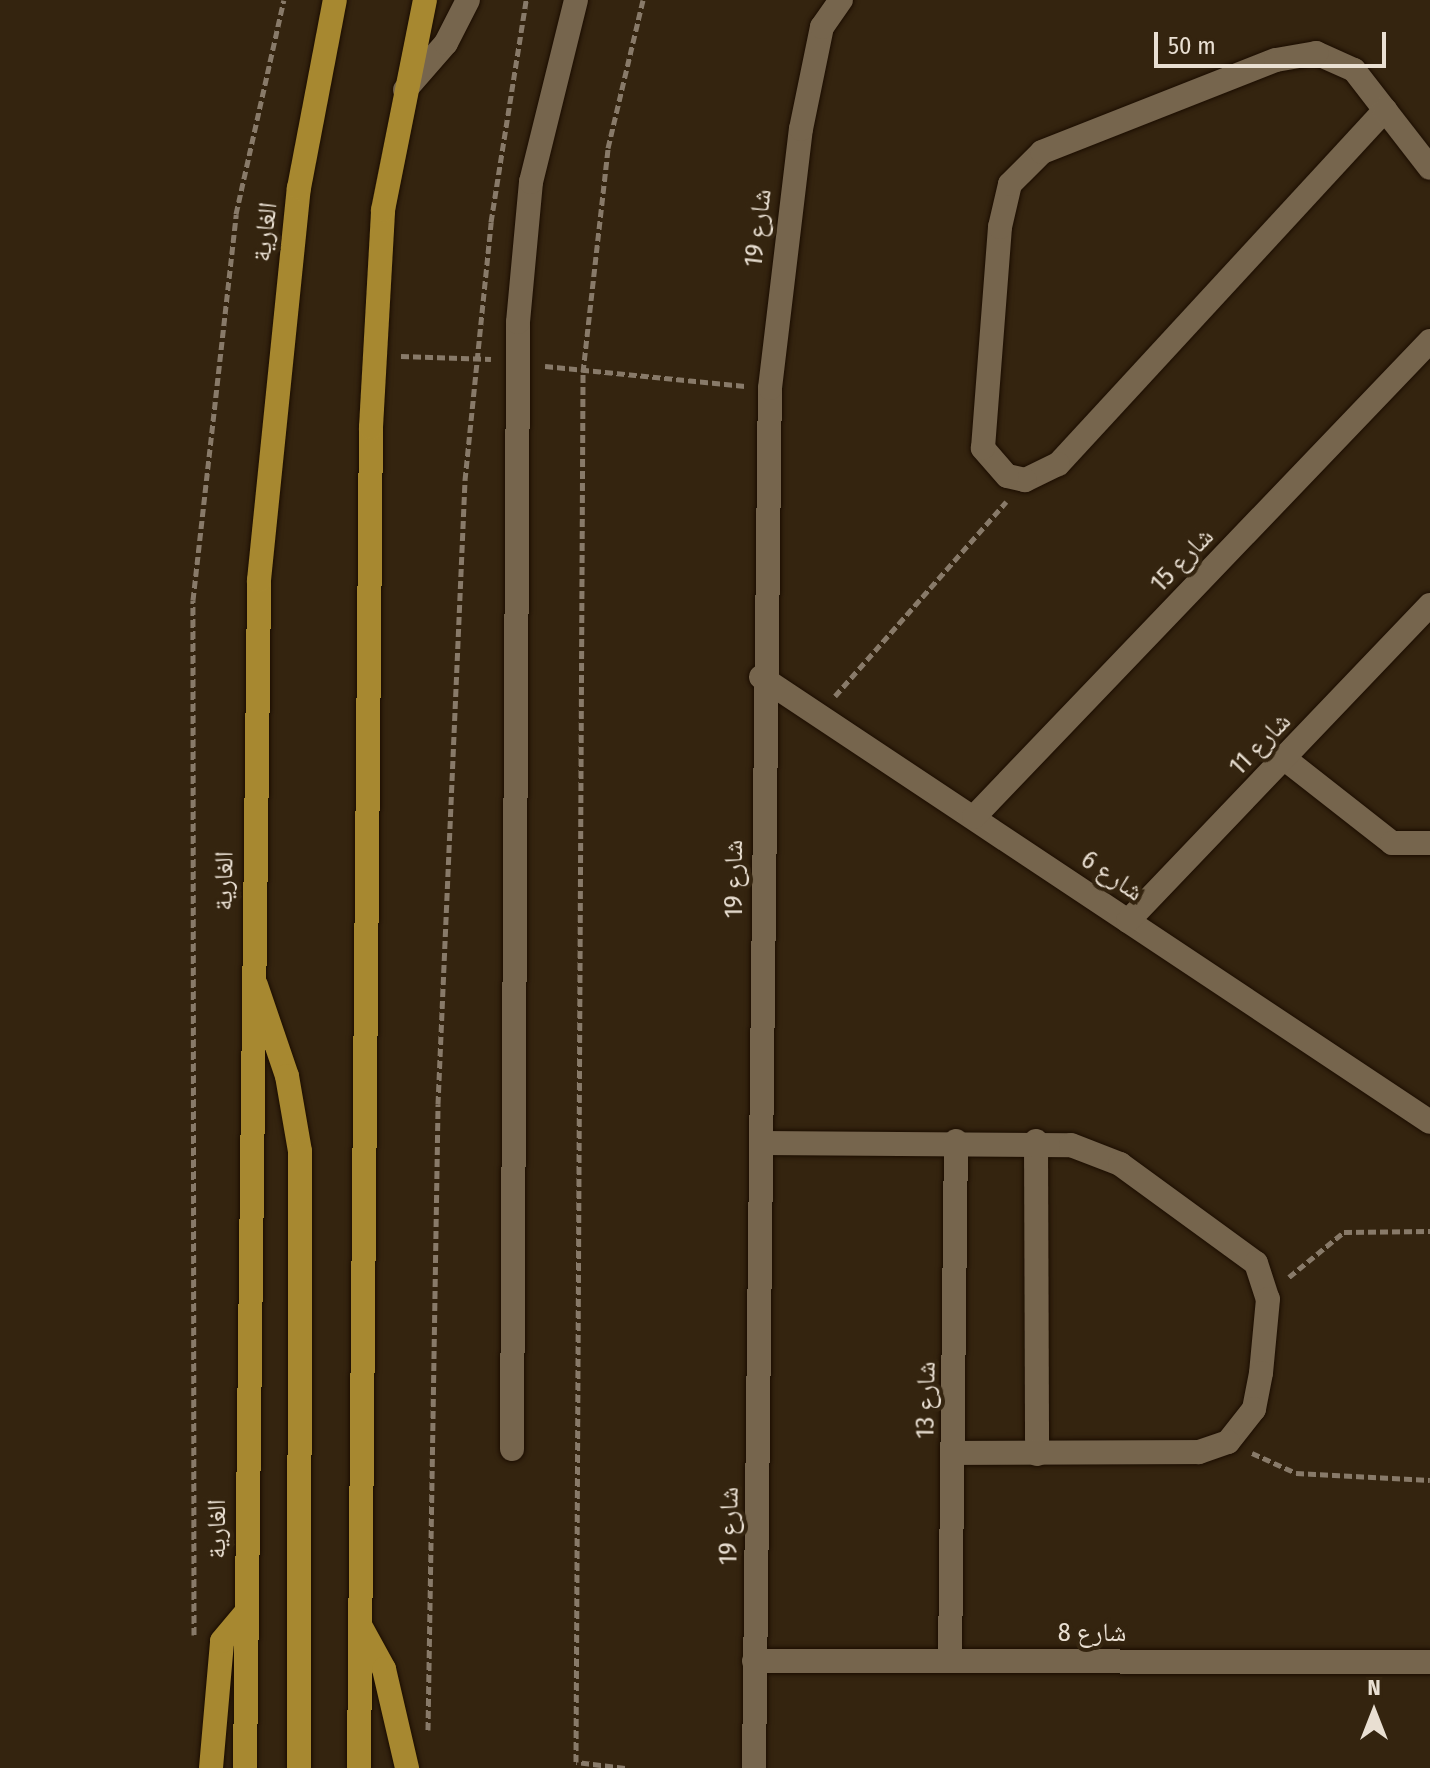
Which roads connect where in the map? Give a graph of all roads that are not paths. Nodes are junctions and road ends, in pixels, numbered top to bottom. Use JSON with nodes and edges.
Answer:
{"nodes":[{"id":1,"x":335,"y":0,"type":"edge"},
{"id":2,"x":425,"y":0,"type":"edge"},
{"id":3,"x":468,"y":0,"type":"edge"},
{"id":4,"x":576,"y":0,"type":"edge"},
{"id":5,"x":841,"y":0,"type":"edge"},
{"id":6,"x":405,"y":90,"type":"junction"},
{"id":7,"x":1385,"y":110,"type":"junction"},
{"id":8,"x":1430,"y":168,"type":"edge"},
{"id":9,"x":1430,"y":341,"type":"edge"},
{"id":10,"x":1430,"y":605,"type":"edge"},
{"id":11,"x":761,"y":677,"type":"junction"},
{"id":12,"x":1285,"y":759,"type":"junction"},
{"id":13,"x":974,"y":817,"type":"junction"},
{"id":14,"x":1430,"y":843,"type":"edge"},
{"id":15,"x":1128,"y":921,"type":"junction"},
{"id":16,"x":250,"y":967,"type":"junction"},
{"id":17,"x":1430,"y":1122,"type":"edge"},
{"id":18,"x":956,"y":1141,"type":"junction"},
{"id":19,"x":1036,"y":1141,"type":"junction"},
{"id":20,"x":763,"y":1143,"type":"junction"},
{"id":21,"x":512,"y":1449,"type":"dead end"},
{"id":22,"x":953,"y":1453,"type":"junction"},
{"id":23,"x":1037,"y":1454,"type":"junction"},
{"id":24,"x":244,"y":1615,"type":"junction"},
{"id":25,"x":360,"y":1625,"type":"junction"},
{"id":26,"x":950,"y":1660,"type":"junction"},
{"id":27,"x":754,"y":1661,"type":"junction"},
{"id":28,"x":1430,"y":1662,"type":"edge"},
{"id":29,"x":211,"y":1768,"type":"edge"},
{"id":30,"x":245,"y":1768,"type":"edge"},
{"id":31,"x":299,"y":1768,"type":"edge"},
{"id":32,"x":359,"y":1768,"type":"edge"},
{"id":33,"x":407,"y":1768,"type":"edge"},
{"id":34,"x":754,"y":1768,"type":"edge"}],
"edges":[{"from":1,"to":16,"type":"main road","name":"الغارية"},
{"from":2,"to":6,"type":"main road"},
{"from":3,"to":6,"type":"street"},
{"from":4,"to":21,"type":"street"},
{"from":5,"to":11,"type":"street","name":"شارع 19"},
{"from":6,"to":25,"type":"main road"},
{"from":7,"to":7,"type":"street"},
{"from":7,"to":8,"type":"street"},
{"from":9,"to":13,"type":"street","name":"شارع 15"},
{"from":10,"to":12,"type":"street","name":"شارع 11"},
{"from":11,"to":13,"type":"street","name":"شارع 6"},
{"from":11,"to":20,"type":"street","name":"شارع 19"},
{"from":12,"to":14,"type":"street"},
{"from":12,"to":15,"type":"street","name":"شارع 11"},
{"from":13,"to":15,"type":"street","name":"شارع 6"},
{"from":15,"to":17,"type":"street","name":"شارع 6"},
{"from":16,"to":24,"type":"main road","name":"الغارية"},
{"from":16,"to":31,"type":"main road"},
{"from":18,"to":19,"type":"street"},
{"from":18,"to":20,"type":"street"},
{"from":18,"to":22,"type":"street","name":"شارع 13"},
{"from":19,"to":23,"type":"street"},
{"from":19,"to":23,"type":"street"},
{"from":20,"to":27,"type":"street","name":"شارع 19"},
{"from":22,"to":23,"type":"street"},
{"from":22,"to":26,"type":"street","name":"شارع 13"},
{"from":24,"to":29,"type":"main road"},
{"from":24,"to":30,"type":"main road","name":"الغارية"},
{"from":25,"to":32,"type":"main road"},
{"from":25,"to":33,"type":"main road"},
{"from":26,"to":27,"type":"street","name":"شارع 8"},
{"from":26,"to":28,"type":"street","name":"شارع 8"},
{"from":27,"to":34,"type":"street","name":"شارع 19"}]}
